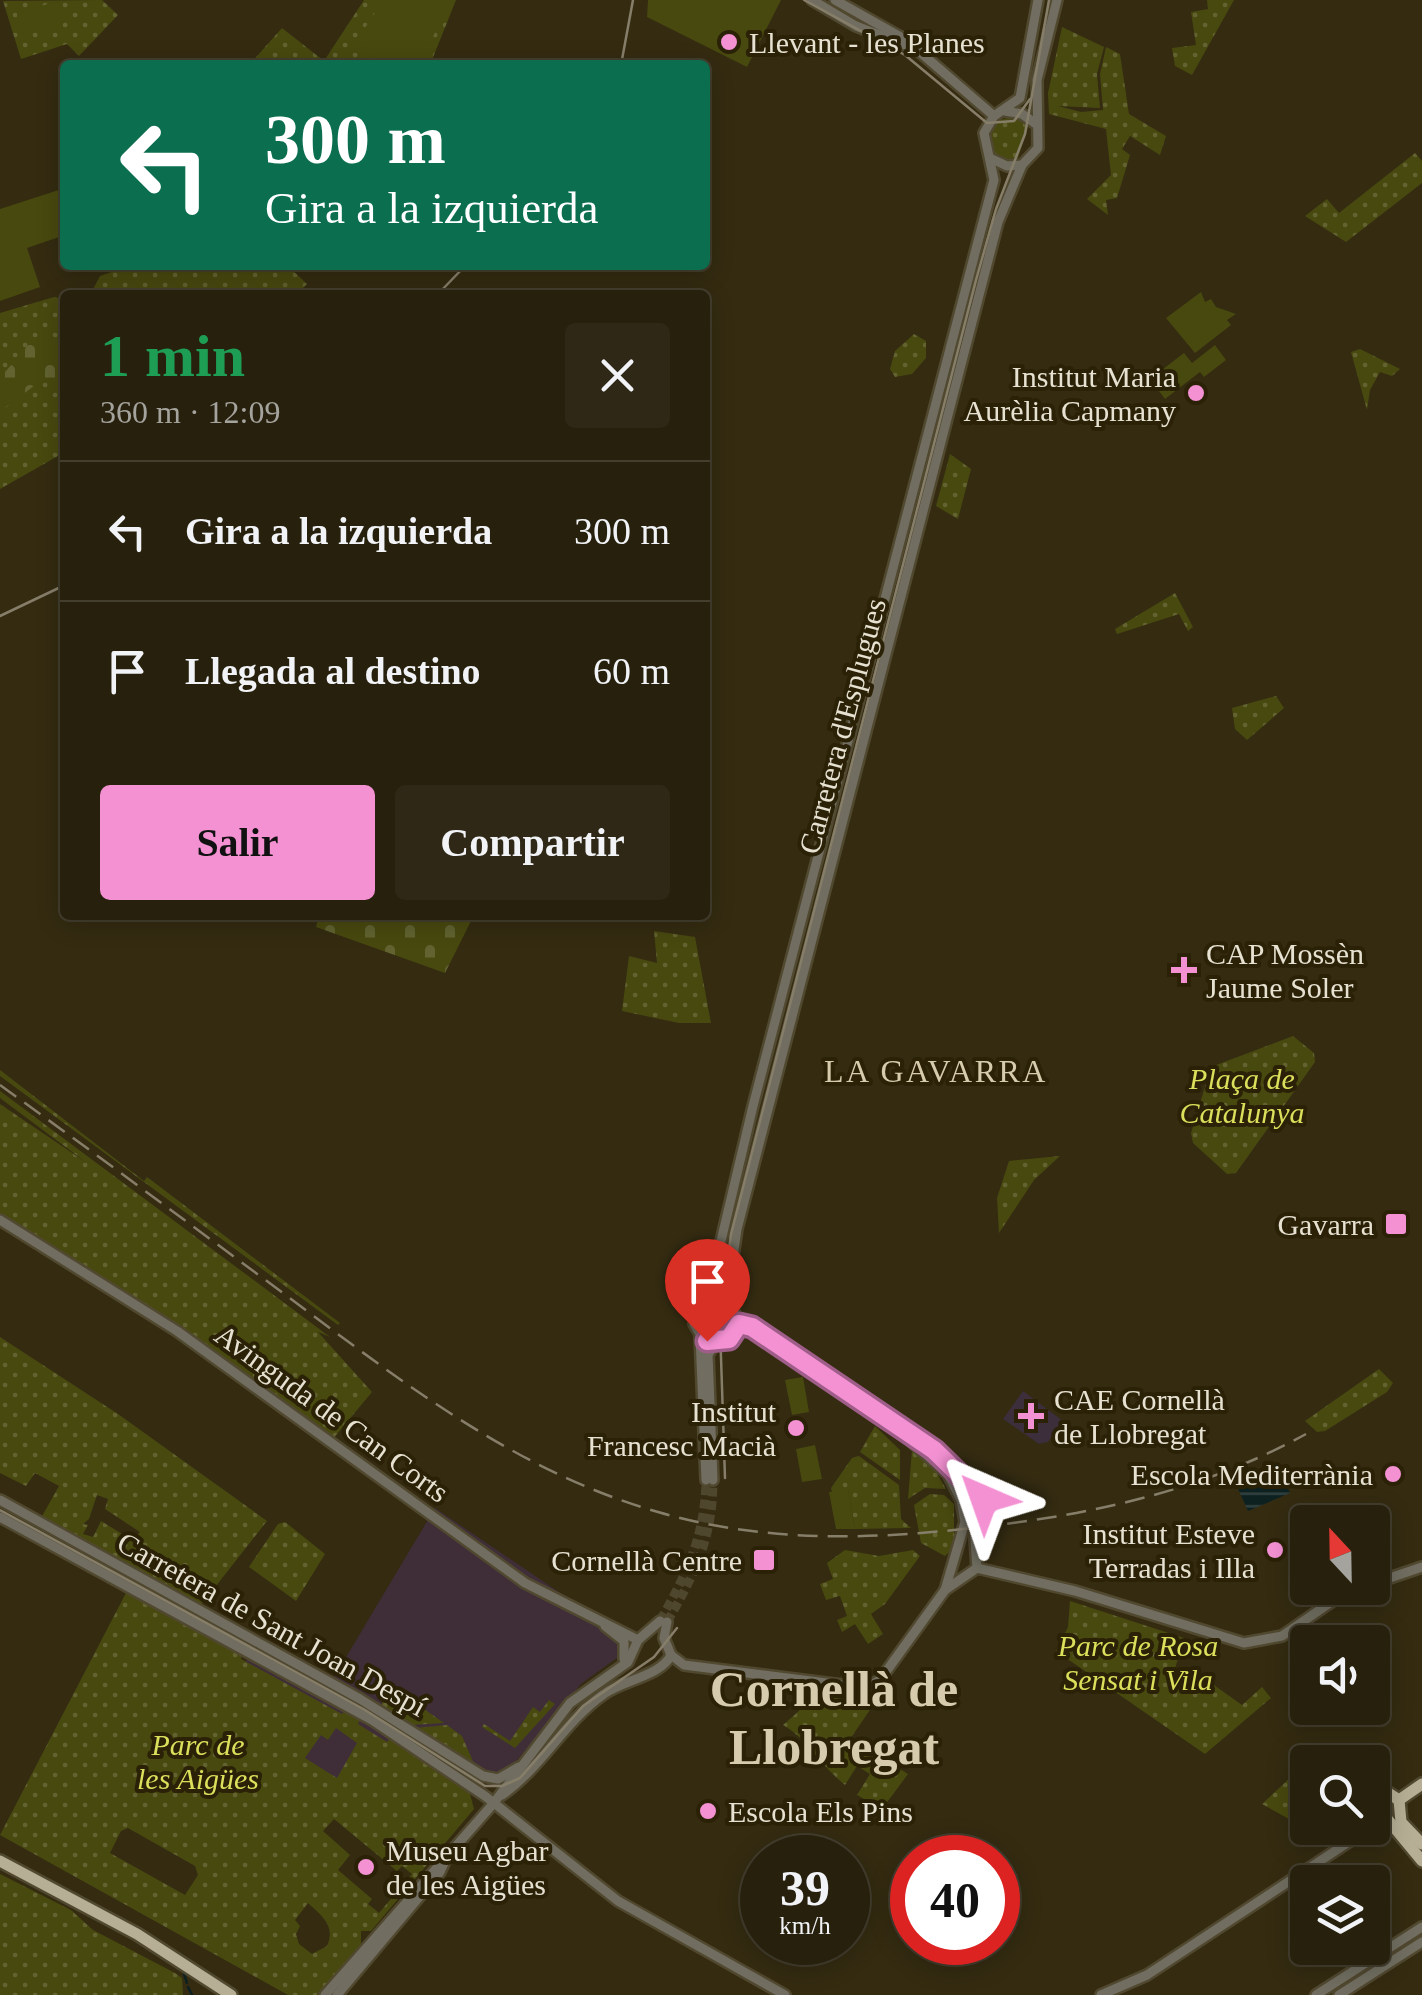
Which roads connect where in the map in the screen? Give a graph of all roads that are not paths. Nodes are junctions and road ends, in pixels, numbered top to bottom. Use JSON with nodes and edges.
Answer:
{"nodes":[{"id":1,"x":812,"y":0,"type":"edge"},
{"id":2,"x":835,"y":0,"type":"edge"},
{"id":3,"x":1038,"y":0,"type":"edge"},
{"id":4,"x":1057,"y":0,"type":"edge"},
{"id":5,"x":914,"y":48,"type":"junction"},
{"id":6,"x":999,"y":114,"type":"junction"},
{"id":7,"x":1037,"y":126,"type":"junction"},
{"id":8,"x":990,"y":158,"type":"junction"},
{"id":9,"x":1022,"y":165,"type":"junction"},
{"id":10,"x":0,"y":1220,"type":"edge"},
{"id":11,"x":707,"y":1300,"type":"junction"},
{"id":12,"x":732,"y":1304,"type":"junction"},
{"id":13,"x":739,"y":1320,"type":"junction"},
{"id":14,"x":700,"y":1336,"type":"junction"},
{"id":15,"x":715,"y":1343,"type":"junction"},
{"id":16,"x":888,"y":1421,"type":"junction"},
{"id":17,"x":967,"y":1484,"type":"junction"},
{"id":18,"x":0,"y":1500,"type":"edge"},
{"id":19,"x":1007,"y":1500,"type":"dead end"},
{"id":20,"x":0,"y":1517,"type":"edge"},
{"id":21,"x":958,"y":1554,"type":"junction"},
{"id":22,"x":976,"y":1563,"type":"junction"},
{"id":23,"x":1422,"y":1566,"type":"edge"},
{"id":24,"x":950,"y":1568,"type":"junction"},
{"id":25,"x":965,"y":1578,"type":"junction"},
{"id":26,"x":1390,"y":1578,"type":"edge"},
{"id":27,"x":946,"y":1590,"type":"junction"},
{"id":28,"x":1327,"y":1605,"type":"edge"},
{"id":29,"x":603,"y":1624,"type":"junction"},
{"id":30,"x":650,"y":1633,"type":"junction"},
{"id":31,"x":664,"y":1638,"type":"junction"},
{"id":32,"x":638,"y":1640,"type":"junction"},
{"id":33,"x":634,"y":1652,"type":"junction"},
{"id":34,"x":671,"y":1655,"type":"junction"},
{"id":35,"x":657,"y":1669,"type":"junction"},
{"id":36,"x":600,"y":1674,"type":"dead end"},
{"id":37,"x":798,"y":1681,"type":"junction"},
{"id":38,"x":519,"y":1766,"type":"junction"},
{"id":39,"x":498,"y":1779,"type":"junction"},
{"id":40,"x":1422,"y":1784,"type":"edge"},
{"id":41,"x":1390,"y":1792,"type":"edge"},
{"id":42,"x":493,"y":1804,"type":"junction"},
{"id":43,"x":1399,"y":1804,"type":"junction"},
{"id":44,"x":1390,"y":1811,"type":"edge"},
{"id":45,"x":1390,"y":1824,"type":"edge"},
{"id":46,"x":1422,"y":1844,"type":"edge"},
{"id":47,"x":1342,"y":1845,"type":"edge"},
{"id":48,"x":445,"y":1860,"type":"junction"},
{"id":49,"x":1422,"y":1860,"type":"edge"},
{"id":50,"x":0,"y":1861,"type":"edge"},
{"id":51,"x":1422,"y":1927,"type":"edge"},
{"id":52,"x":1422,"y":1942,"type":"edge"},
{"id":53,"x":232,"y":1995,"type":"edge"},
{"id":54,"x":326,"y":1995,"type":"edge"},
{"id":55,"x":336,"y":1995,"type":"edge"},
{"id":56,"x":785,"y":1995,"type":"edge"},
{"id":57,"x":1102,"y":1995,"type":"edge"},
{"id":58,"x":1316,"y":1995,"type":"edge"},
{"id":59,"x":1339,"y":1995,"type":"edge"}],
"edges":[{"from":1,"to":5,"type":"street"},
{"from":2,"to":5,"type":"street"},
{"from":3,"to":6,"type":"street"},
{"from":4,"to":7,"type":"street"},
{"from":5,"to":6,"type":"street"},
{"from":6,"to":7,"type":"street"},
{"from":6,"to":8,"type":"street","name":"Carretera d'Esplugues"},
{"from":7,"to":9,"type":"street","name":"Carretera d'Esplugues"},
{"from":8,"to":9,"type":"street"},
{"from":8,"to":11,"type":"street","name":"Carretera d'Esplugues"},
{"from":9,"to":12,"type":"street","name":"Carretera d'Esplugues"},
{"from":10,"to":29,"type":"street","name":"Avinguda de Can Corts"},
{"from":11,"to":12,"type":"street"},
{"from":11,"to":14,"type":"street"},
{"from":12,"to":13,"type":"street"},
{"from":13,"to":15,"type":"street"},
{"from":13,"to":16,"type":"street"},
{"from":14,"to":15,"type":"street"},
{"from":14,"to":15,"type":"street"},
{"from":16,"to":17,"type":"street"},
{"from":16,"to":21,"type":"street"},
{"from":17,"to":19,"type":"street"},
{"from":17,"to":22,"type":"street"},
{"from":18,"to":39,"type":"street","name":"Carretera de Sant Joan Despí"},
{"from":20,"to":42,"type":"street","name":"Carretera de Sant Joan Despí"},
{"from":21,"to":22,"type":"street"},
{"from":21,"to":24,"type":"street"},
{"from":22,"to":25,"type":"street"},
{"from":22,"to":28,"type":"street"},
{"from":23,"to":26,"type":"street"},
{"from":24,"to":25,"type":"street"},
{"from":24,"to":27,"type":"street"},
{"from":25,"to":27,"type":"street"},
{"from":27,"to":37,"type":"street"},
{"from":29,"to":32,"type":"street","name":"Avinguda de Can Corts"},
{"from":29,"to":36,"type":"street"},
{"from":30,"to":31,"type":"street"},
{"from":30,"to":31,"type":"street"},
{"from":30,"to":32,"type":"street"},
{"from":31,"to":34,"type":"street"},
{"from":32,"to":33,"type":"street"},
{"from":33,"to":35,"type":"street"},
{"from":33,"to":38,"type":"street"},
{"from":34,"to":35,"type":"street"},
{"from":34,"to":37,"type":"street"},
{"from":35,"to":37,"type":"street"},
{"from":35,"to":42,"type":"street"},
{"from":38,"to":39,"type":"street"},
{"from":38,"to":42,"type":"street"},
{"from":39,"to":42,"type":"street"},
{"from":40,"to":43,"type":"main road"},
{"from":41,"to":43,"type":"main road"},
{"from":42,"to":48,"type":"street"},
{"from":42,"to":56,"type":"street","name":"Carretera de Sant Joan Despí"},
{"from":43,"to":44,"type":"main road"},
{"from":43,"to":46,"type":"main road"},
{"from":45,"to":49,"type":"main road"},
{"from":47,"to":57,"type":"street"},
{"from":48,"to":54,"type":"street"},
{"from":48,"to":55,"type":"street"},
{"from":50,"to":53,"type":"main road"},
{"from":51,"to":58,"type":"street"},
{"from":52,"to":59,"type":"street"}]}
